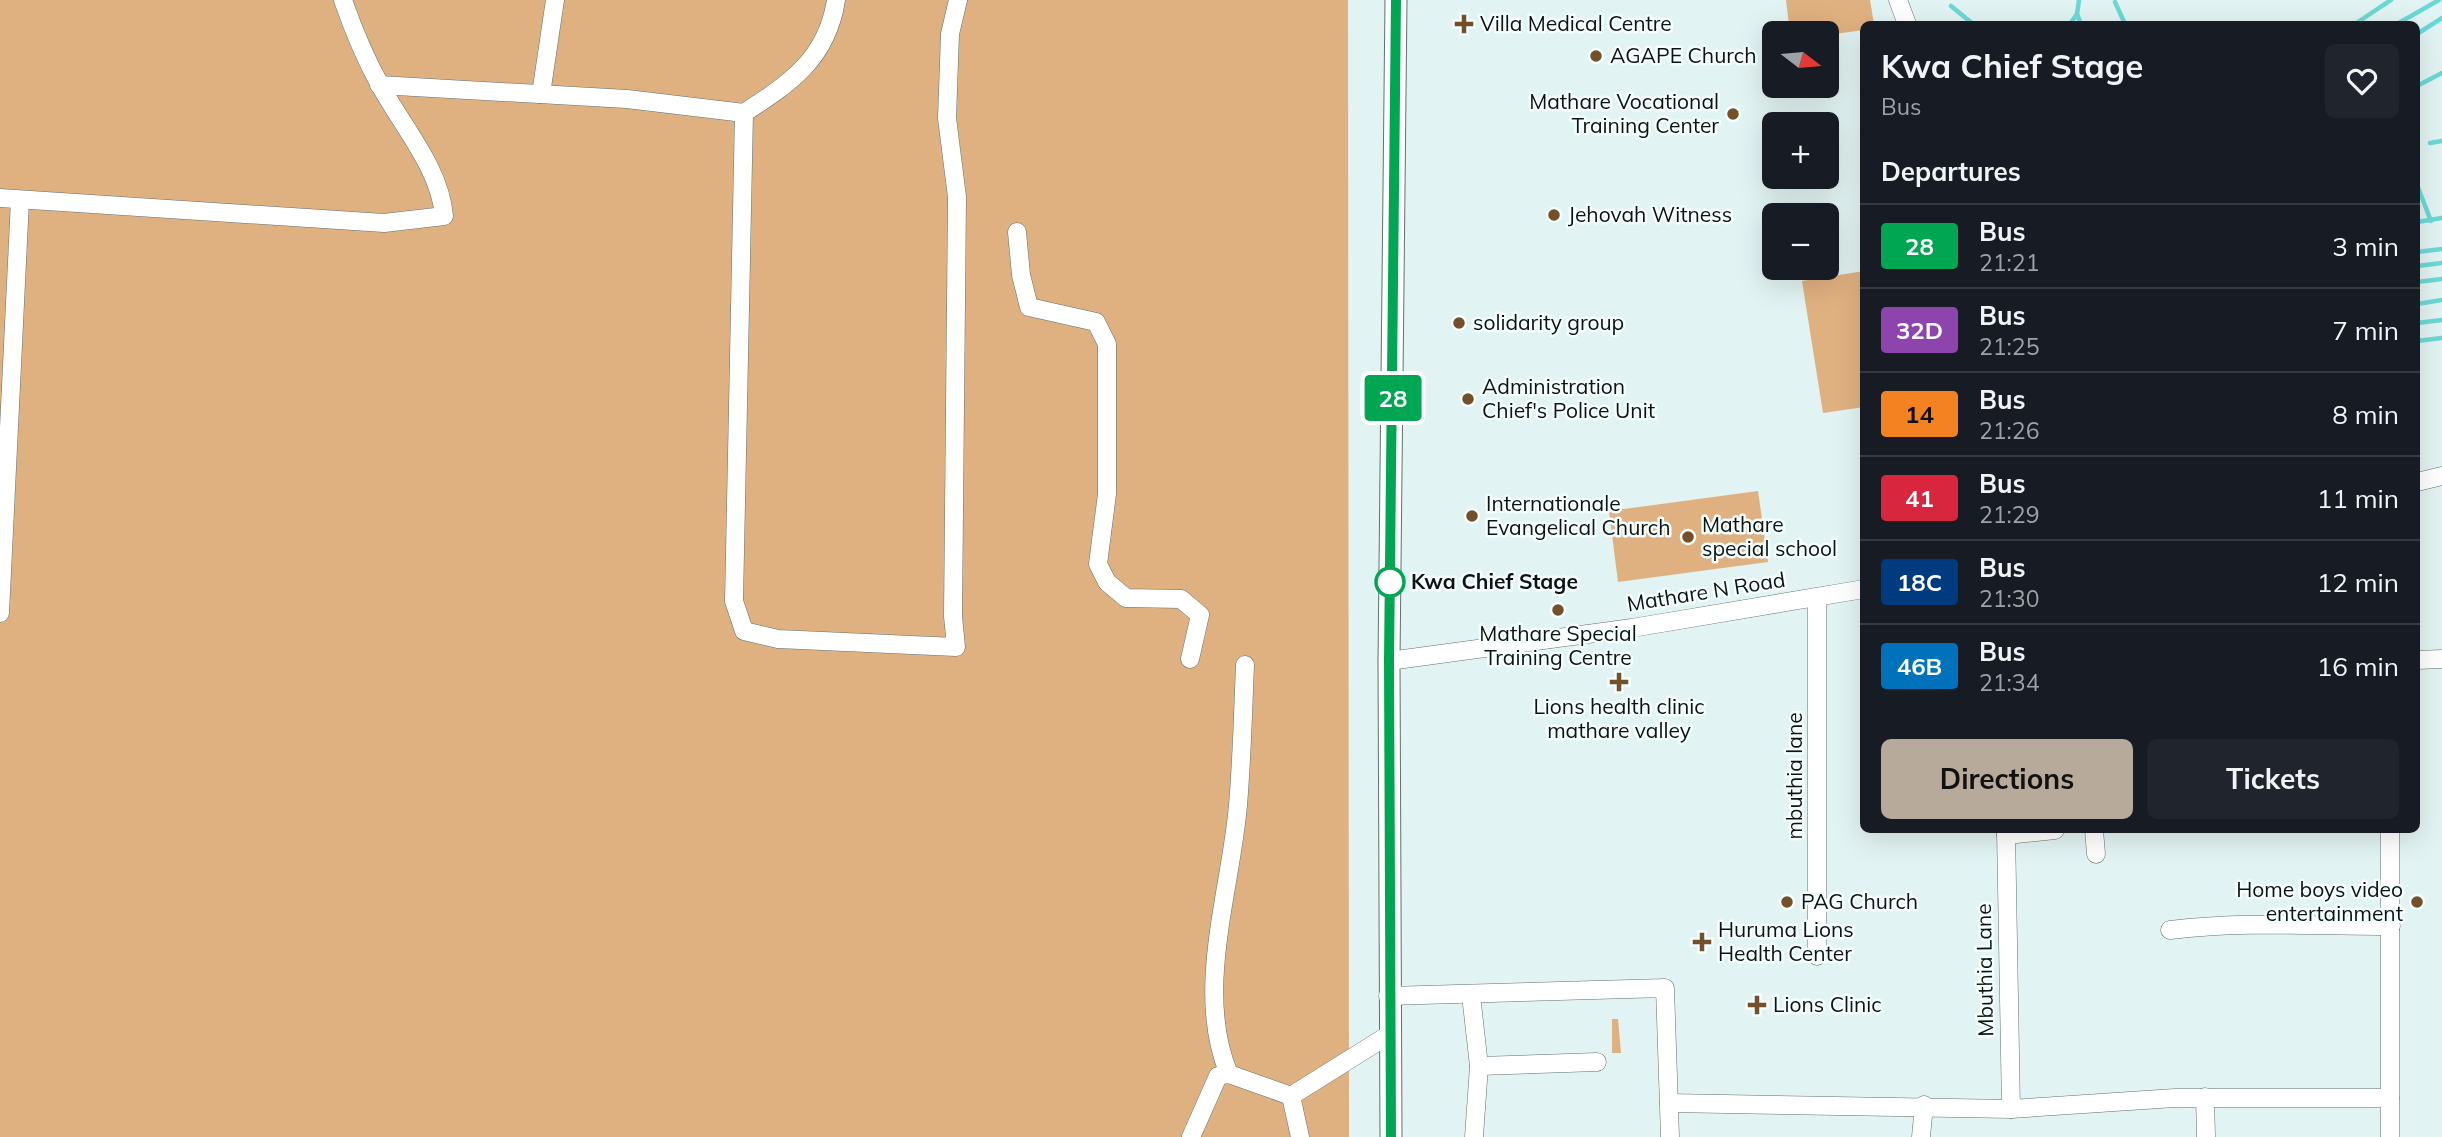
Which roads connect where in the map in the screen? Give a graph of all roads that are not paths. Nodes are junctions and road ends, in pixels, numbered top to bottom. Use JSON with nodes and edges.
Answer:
{"nodes":[{"id":1,"x":343,"y":0,"type":"edge"},
{"id":2,"x":555,"y":0,"type":"edge"},
{"id":3,"x":836,"y":0,"type":"edge"},
{"id":4,"x":958,"y":0,"type":"edge"},
{"id":5,"x":1396,"y":0,"type":"edge"},
{"id":6,"x":1898,"y":0,"type":"edge"},
{"id":7,"x":1906,"y":21,"type":"edge"},
{"id":8,"x":380,"y":85,"type":"junction"},
{"id":9,"x":541,"y":94,"type":"junction"},
{"id":10,"x":744,"y":113,"type":"junction"},
{"id":11,"x":0,"y":198,"type":"edge"},
{"id":12,"x":20,"y":200,"type":"junction"},
{"id":13,"x":1017,"y":232,"type":"dead end"},
{"id":14,"x":2442,"y":476,"type":"edge"},
{"id":15,"x":2420,"y":481,"type":"edge"},
{"id":16,"x":1860,"y":590,"type":"edge"},
{"id":17,"x":1817,"y":597,"type":"junction"},
{"id":18,"x":0,"y":613,"type":"edge"},
{"id":19,"x":1190,"y":659,"type":"dead end"},
{"id":20,"x":2442,"y":659,"type":"edge"},
{"id":21,"x":2420,"y":660,"type":"edge"},
{"id":22,"x":1389,"y":661,"type":"junction"},
{"id":23,"x":1245,"y":665,"type":"dead end"},
{"id":24,"x":2006,"y":833,"type":"edge"},
{"id":25,"x":2094,"y":833,"type":"edge"},
{"id":26,"x":2390,"y":833,"type":"edge"},
{"id":27,"x":2096,"y":854,"type":"dead end"},
{"id":28,"x":2392,"y":926,"type":"junction"},
{"id":29,"x":2170,"y":930,"type":"dead end"},
{"id":30,"x":1817,"y":956,"type":"dead end"},
{"id":31,"x":1471,"y":995,"type":"junction"},
{"id":32,"x":1388,"y":996,"type":"junction"},
{"id":33,"x":1390,"y":1034,"type":"junction"},
{"id":34,"x":1597,"y":1062,"type":"dead end"},
{"id":35,"x":1479,"y":1066,"type":"junction"},
{"id":36,"x":1229,"y":1074,"type":"junction"},
{"id":37,"x":1291,"y":1096,"type":"junction"},
{"id":38,"x":2204,"y":1097,"type":"junction"},
{"id":39,"x":2390,"y":1098,"type":"junction"},
{"id":40,"x":1669,"y":1103,"type":"junction"},
{"id":41,"x":1924,"y":1105,"type":"junction"},
{"id":42,"x":2011,"y":1109,"type":"junction"},
{"id":43,"x":1191,"y":1137,"type":"edge"},
{"id":44,"x":1300,"y":1137,"type":"edge"},
{"id":45,"x":1391,"y":1137,"type":"edge"},
{"id":46,"x":1474,"y":1137,"type":"edge"},
{"id":47,"x":1670,"y":1137,"type":"edge"},
{"id":48,"x":1921,"y":1137,"type":"edge"},
{"id":49,"x":2206,"y":1137,"type":"edge"},
{"id":50,"x":2390,"y":1137,"type":"edge"}],
"edges":[{"from":1,"to":8,"type":"street"},
{"from":2,"to":9,"type":"street"},
{"from":3,"to":10,"type":"street"},
{"from":4,"to":10,"type":"street"},
{"from":5,"to":22,"type":"main road"},
{"from":6,"to":7,"type":"street"},
{"from":8,"to":9,"type":"street"},
{"from":8,"to":12,"type":"street"},
{"from":9,"to":10,"type":"street"},
{"from":11,"to":12,"type":"street"},
{"from":12,"to":18,"type":"street"},
{"from":13,"to":19,"type":"street"},
{"from":14,"to":15,"type":"street"},
{"from":16,"to":17,"type":"street","name":"Mathare N Road"},
{"from":17,"to":22,"type":"street","name":"Mathare N Road"},
{"from":17,"to":30,"type":"street","name":"mbuthia lane"},
{"from":20,"to":21,"type":"street"},
{"from":22,"to":32,"type":"main road"},
{"from":23,"to":36,"type":"street"},
{"from":24,"to":42,"type":"street","name":"Mbuthia Lane"},
{"from":25,"to":27,"type":"street"},
{"from":26,"to":28,"type":"street"},
{"from":28,"to":29,"type":"street"},
{"from":28,"to":39,"type":"street"},
{"from":31,"to":32,"type":"street"},
{"from":31,"to":35,"type":"street"},
{"from":31,"to":40,"type":"street"},
{"from":32,"to":33,"type":"main road"},
{"from":33,"to":37,"type":"street"},
{"from":33,"to":45,"type":"main road"},
{"from":34,"to":35,"type":"street"},
{"from":35,"to":46,"type":"street"},
{"from":36,"to":37,"type":"street"},
{"from":36,"to":43,"type":"street"},
{"from":37,"to":44,"type":"street"},
{"from":38,"to":39,"type":"street"},
{"from":38,"to":42,"type":"street"},
{"from":38,"to":49,"type":"street"},
{"from":39,"to":50,"type":"street"},
{"from":40,"to":41,"type":"street"},
{"from":40,"to":47,"type":"street"},
{"from":41,"to":42,"type":"street"},
{"from":41,"to":48,"type":"street"}]}
